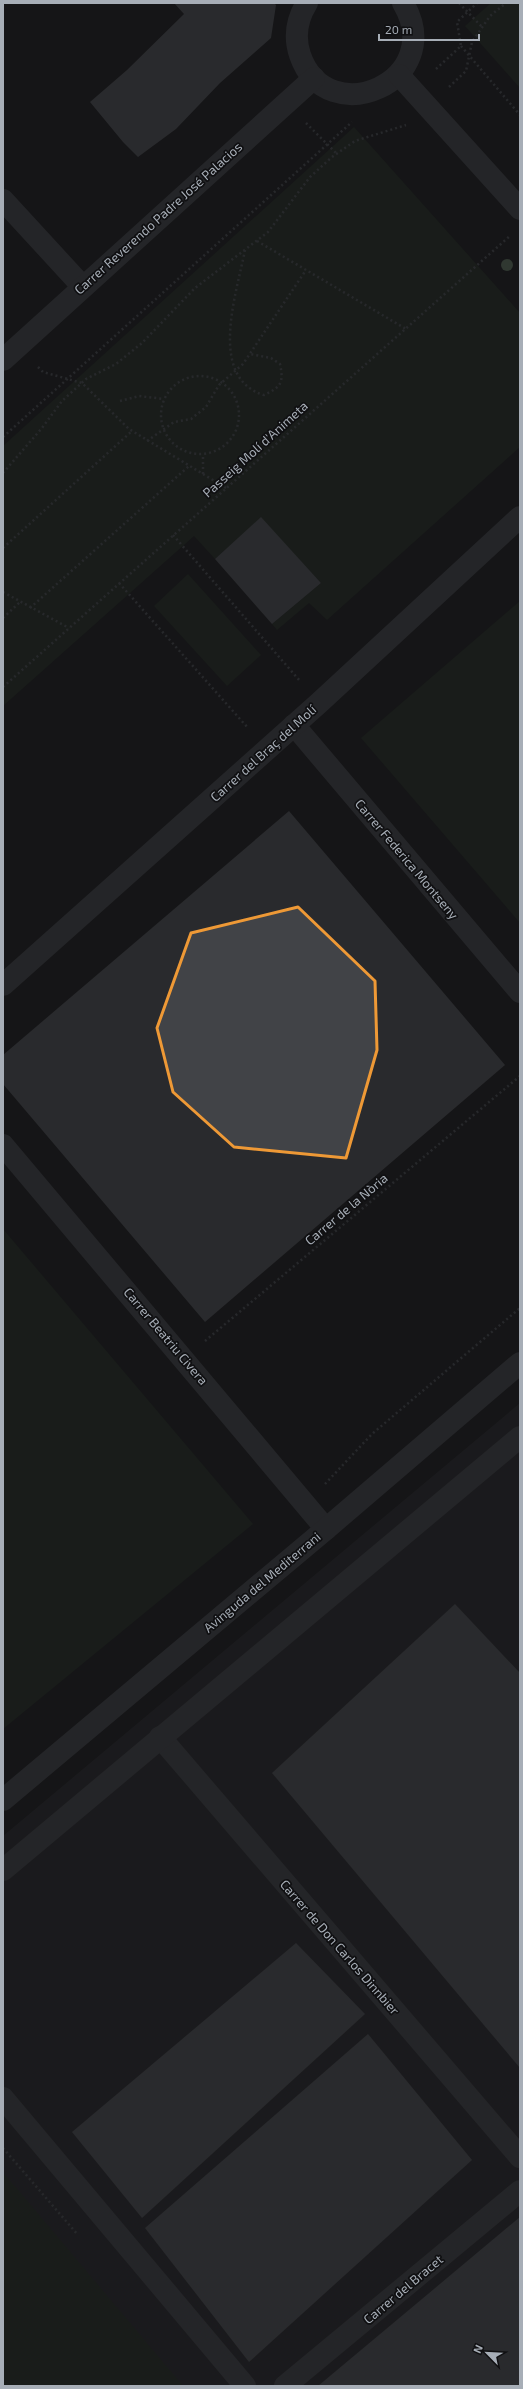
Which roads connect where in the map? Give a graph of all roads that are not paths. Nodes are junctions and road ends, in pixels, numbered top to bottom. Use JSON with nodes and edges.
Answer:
{"nodes":[{"id":1,"x":307,"y":3,"type":"edge"},
{"id":2,"x":403,"y":3,"type":"edge"},
{"id":3,"x":314,"y":78,"type":"junction"},
{"id":4,"x":406,"y":83,"type":"junction"},
{"id":5,"x":3,"y":200,"type":"edge"},
{"id":6,"x":520,"y":209,"type":"edge"},
{"id":7,"x":83,"y":287,"type":"junction"},
{"id":8,"x":11,"y":352,"type":"edge"},
{"id":9,"x":520,"y":517,"type":"edge"},
{"id":10,"x":294,"y":725,"type":"junction"},
{"id":11,"x":3,"y":985,"type":"edge"},
{"id":12,"x":520,"y":992,"type":"edge"},
{"id":13,"x":3,"y":1145,"type":"edge"},
{"id":14,"x":520,"y":1363,"type":"edge"},
{"id":15,"x":520,"y":1437,"type":"edge"},
{"id":16,"x":326,"y":1529,"type":"junction"},
{"id":17,"x":160,"y":1738,"type":"junction"},
{"id":18,"x":3,"y":1800,"type":"edge"},
{"id":19,"x":3,"y":1870,"type":"edge"},
{"id":20,"x":3,"y":2098,"type":"edge"},
{"id":21,"x":520,"y":2157,"type":"edge"},
{"id":22,"x":520,"y":2191,"type":"edge"},
{"id":23,"x":245,"y":2386,"type":"edge"},
{"id":24,"x":285,"y":2386,"type":"edge"}],
"edges":[{"from":1,"to":3,"type":"street"},
{"from":2,"to":4,"type":"street"},
{"from":3,"to":4,"type":"street"},
{"from":3,"to":7,"type":"street","name":"Carrer Reverendo Padre José Palacios"},
{"from":4,"to":6,"type":"street"},
{"from":5,"to":7,"type":"street"},
{"from":7,"to":8,"type":"street","name":"Carrer Reverendo Padre José Palacios"},
{"from":9,"to":10,"type":"street","name":"Carrer del Braç del Molí"},
{"from":10,"to":11,"type":"street","name":"Carrer del Braç del Molí"},
{"from":10,"to":12,"type":"street","name":"Carrer Federica Montseny"},
{"from":13,"to":16,"type":"street","name":"Carrer Beatriu Civera"},
{"from":14,"to":16,"type":"street","name":"Avinguda del Mediterrani"},
{"from":15,"to":17,"type":"street"},
{"from":16,"to":18,"type":"street","name":"Avinguda del Mediterrani"},
{"from":17,"to":19,"type":"street"},
{"from":17,"to":21,"type":"street","name":"Carrer de Don Carlos Dinnbier"},
{"from":20,"to":23,"type":"street"},
{"from":22,"to":24,"type":"street","name":"Carrer del Bracet"}]}
